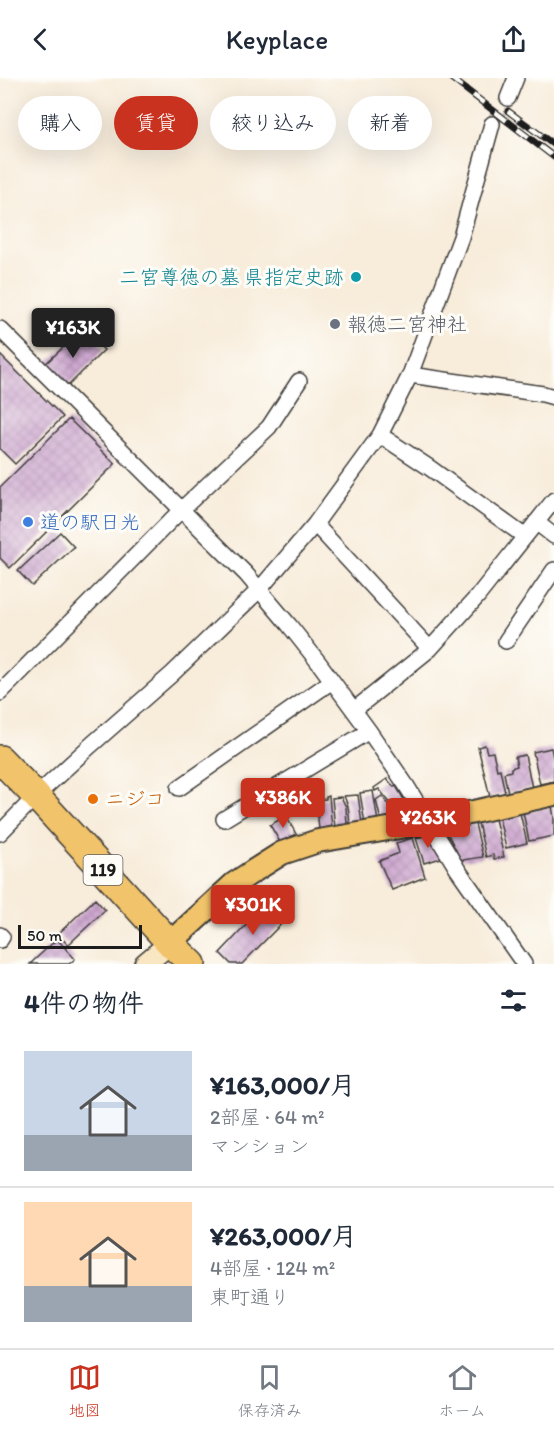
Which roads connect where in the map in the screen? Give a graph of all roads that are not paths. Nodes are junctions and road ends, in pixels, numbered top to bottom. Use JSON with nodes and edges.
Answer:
{"nodes":[{"id":1,"x":516,"y":78,"type":"edge"},
{"id":2,"x":508,"y":98,"type":"tunnel mouth"},
{"id":3,"x":492,"y":123,"type":"tunnel mouth"},
{"id":4,"x":0,"y":329,"type":"edge"},
{"id":5,"x":410,"y":375,"type":"junction"},
{"id":6,"x":299,"y":381,"type":"dead end"},
{"id":7,"x":554,"y":397,"type":"edge"},
{"id":8,"x":380,"y":435,"type":"junction"},
{"id":9,"x":554,"y":500,"type":"edge"},
{"id":10,"x":182,"y":509,"type":"junction"},
{"id":11,"x":536,"y":522,"type":"junction"},
{"id":12,"x":315,"y":525,"type":"junction"},
{"id":13,"x":524,"y":536,"type":"junction"},
{"id":14,"x":554,"y":536,"type":"edge"},
{"id":15,"x":554,"y":570,"type":"edge"},
{"id":16,"x":259,"y":590,"type":"junction"},
{"id":17,"x":506,"y":642,"type":"dead end"},
{"id":18,"x":430,"y":649,"type":"junction"},
{"id":19,"x":332,"y":681,"type":"junction"},
{"id":20,"x":0,"y":693,"type":"edge"},
{"id":21,"x":354,"y":710,"type":"junction"},
{"id":22,"x":369,"y":730,"type":"junction"},
{"id":23,"x":0,"y":759,"type":"edge"},
{"id":24,"x":179,"y":788,"type":"dead end"},
{"id":25,"x":554,"y":794,"type":"edge"},
{"id":26,"x":36,"y":796,"type":"junction"},
{"id":27,"x":224,"y":819,"type":"dead end"},
{"id":28,"x":429,"y":822,"type":"junction"},
{"id":29,"x":0,"y":833,"type":"edge"},
{"id":30,"x":0,"y":935,"type":"edge"},
{"id":31,"x":0,"y":940,"type":"edge"},
{"id":32,"x":170,"y":944,"type":"junction"},
{"id":33,"x":145,"y":964,"type":"edge"},
{"id":34,"x":192,"y":964,"type":"edge"},
{"id":35,"x":524,"y":964,"type":"edge"}],
"edges":[{"from":1,"to":2,"type":"street"},
{"from":3,"to":5,"type":"street"},
{"from":4,"to":10,"type":"street"},
{"from":5,"to":7,"type":"street"},
{"from":5,"to":8,"type":"street"},
{"from":6,"to":10,"type":"street"},
{"from":8,"to":12,"type":"street"},
{"from":8,"to":13,"type":"street"},
{"from":9,"to":11,"type":"street"},
{"from":10,"to":16,"type":"street"},
{"from":10,"to":20,"type":"street"},
{"from":11,"to":13,"type":"street"},
{"from":11,"to":14,"type":"street"},
{"from":12,"to":16,"type":"street"},
{"from":12,"to":18,"type":"street"},
{"from":13,"to":18,"type":"street"},
{"from":15,"to":17,"type":"street"},
{"from":16,"to":19,"type":"street"},
{"from":16,"to":26,"type":"street"},
{"from":18,"to":21,"type":"street"},
{"from":19,"to":21,"type":"street"},
{"from":19,"to":24,"type":"street"},
{"from":21,"to":22,"type":"street"},
{"from":22,"to":27,"type":"street"},
{"from":22,"to":28,"type":"street"},
{"from":23,"to":26,"type":"highway","number":"119"},
{"from":25,"to":28,"type":"main road"},
{"from":26,"to":29,"type":"street"},
{"from":26,"to":32,"type":"highway","number":"119"},
{"from":28,"to":32,"type":"main road"},
{"from":28,"to":35,"type":"street"},
{"from":30,"to":31,"type":"street"},
{"from":32,"to":33,"type":"main road"},
{"from":32,"to":34,"type":"highway","number":"119"}]}
